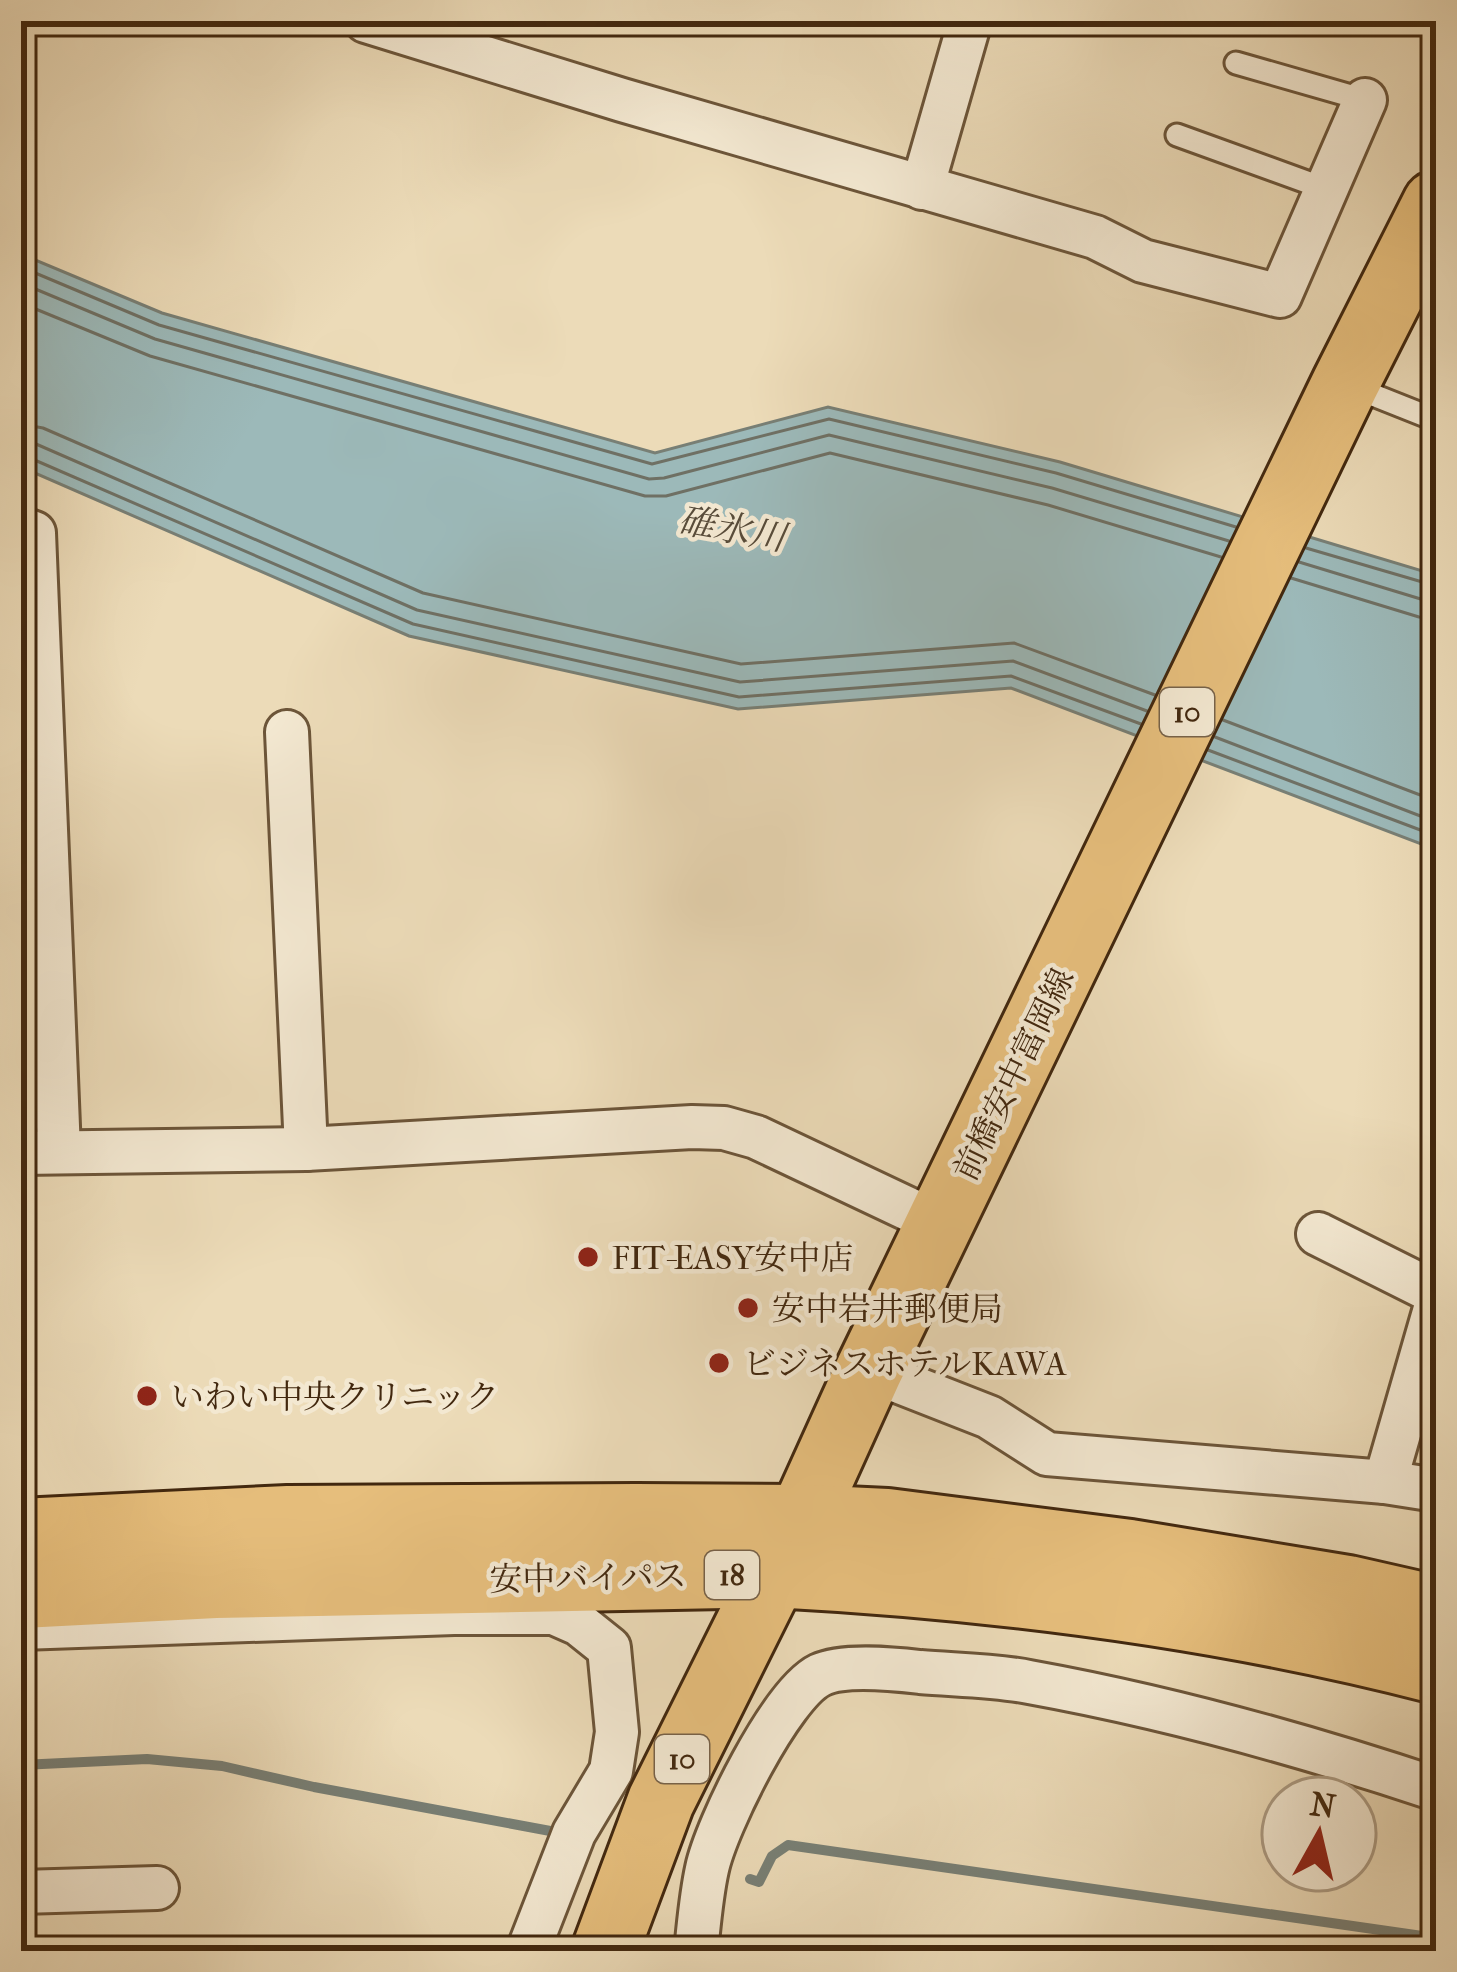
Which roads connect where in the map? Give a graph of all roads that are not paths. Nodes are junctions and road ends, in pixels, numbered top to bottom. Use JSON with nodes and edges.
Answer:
{"nodes":[{"id":1,"x":366,"y":21,"type":"edge"},
{"id":2,"x":970,"y":21,"type":"edge"},
{"id":3,"x":1236,"y":63,"type":"dead end"},
{"id":4,"x":1365,"y":100,"type":"joint"},
{"id":5,"x":1177,"y":135,"type":"dead end"},
{"id":6,"x":922,"y":188,"type":"junction"},
{"id":7,"x":1327,"y":189,"type":"junction"},
{"id":8,"x":1436,"y":204,"type":"edge"},
{"id":9,"x":1340,"y":396,"type":"junction"},
{"id":10,"x":1436,"y":420,"type":"edge"},
{"id":11,"x":21,"y":528,"type":"edge"},
{"id":12,"x":287,"y":732,"type":"dead end"},
{"id":13,"x":306,"y":1149,"type":"junction"},
{"id":14,"x":40,"y":1152,"type":"edge"},
{"id":15,"x":940,"y":1224,"type":"junction"},
{"id":16,"x":1318,"y":1234,"type":"dead end"},
{"id":17,"x":1436,"y":1293,"type":"edge"},
{"id":18,"x":1436,"y":1305,"type":"edge"},
{"id":19,"x":869,"y":1370,"type":"junction"},
{"id":20,"x":1385,"y":1482,"type":"junction"},
{"id":21,"x":1436,"y":1490,"type":"edge"},
{"id":22,"x":21,"y":1532,"type":"edge"},
{"id":23,"x":788,"y":1546,"type":"junction"},
{"id":24,"x":21,"y":1594,"type":"edge"},
{"id":25,"x":509,"y":1596,"type":"junction"},
{"id":26,"x":1436,"y":1609,"type":"edge"},
{"id":27,"x":21,"y":1628,"type":"edge"},
{"id":28,"x":1436,"y":1670,"type":"edge"},
{"id":29,"x":1436,"y":1790,"type":"edge"},
{"id":30,"x":661,"y":1801,"type":"junction"},
{"id":31,"x":724,"y":1822,"type":"junction"},
{"id":32,"x":157,"y":1888,"type":"dead end"},
{"id":33,"x":21,"y":1892,"type":"edge"},
{"id":34,"x":528,"y":1951,"type":"edge"},
{"id":35,"x":605,"y":1951,"type":"edge"},
{"id":36,"x":696,"y":1951,"type":"edge"}],
"edges":[{"from":1,"to":6,"type":"street"},
{"from":2,"to":6,"type":"street"},
{"from":3,"to":4,"type":"lane"},
{"from":4,"to":7,"type":"street"},
{"from":5,"to":7,"type":"lane"},
{"from":6,"to":7,"type":"street"},
{"from":8,"to":9,"type":"main road","name":"前橋安中富岡線","number":"10"},
{"from":9,"to":10,"type":"lane"},
{"from":9,"to":15,"type":"main road","name":"前橋安中富岡線","number":"10"},
{"from":11,"to":14,"type":"street"},
{"from":12,"to":13,"type":"street"},
{"from":13,"to":14,"type":"street"},
{"from":13,"to":15,"type":"street"},
{"from":15,"to":19,"type":"main road","name":"前橋安中富岡線","number":"10"},
{"from":16,"to":17,"type":"street"},
{"from":18,"to":20,"type":"street"},
{"from":19,"to":20,"type":"street"},
{"from":19,"to":23,"type":"main road","name":"前橋安中富岡線","number":"10"},
{"from":20,"to":21,"type":"street"},
{"from":22,"to":23,"type":"main road","name":"安中バイパス","number":"18"},
{"from":23,"to":25,"type":"main road","name":"安中バイパス","number":"18"},
{"from":23,"to":26,"type":"main road","name":"安中バイパス","number":"18"},
{"from":23,"to":28,"type":"main road","name":"安中バイパス","number":"18"},
{"from":23,"to":30,"type":"main road","name":"前橋安中富岡線","number":"10"},
{"from":24,"to":25,"type":"main road","name":"安中バイパス","number":"18"},
{"from":25,"to":27,"type":"street"},
{"from":25,"to":34,"type":"street"},
{"from":29,"to":31,"type":"street"},
{"from":30,"to":31,"type":"street"},
{"from":30,"to":35,"type":"main road","name":"前橋安中富岡線","number":"10"},
{"from":31,"to":36,"type":"street"},
{"from":32,"to":33,"type":"street"}]}
